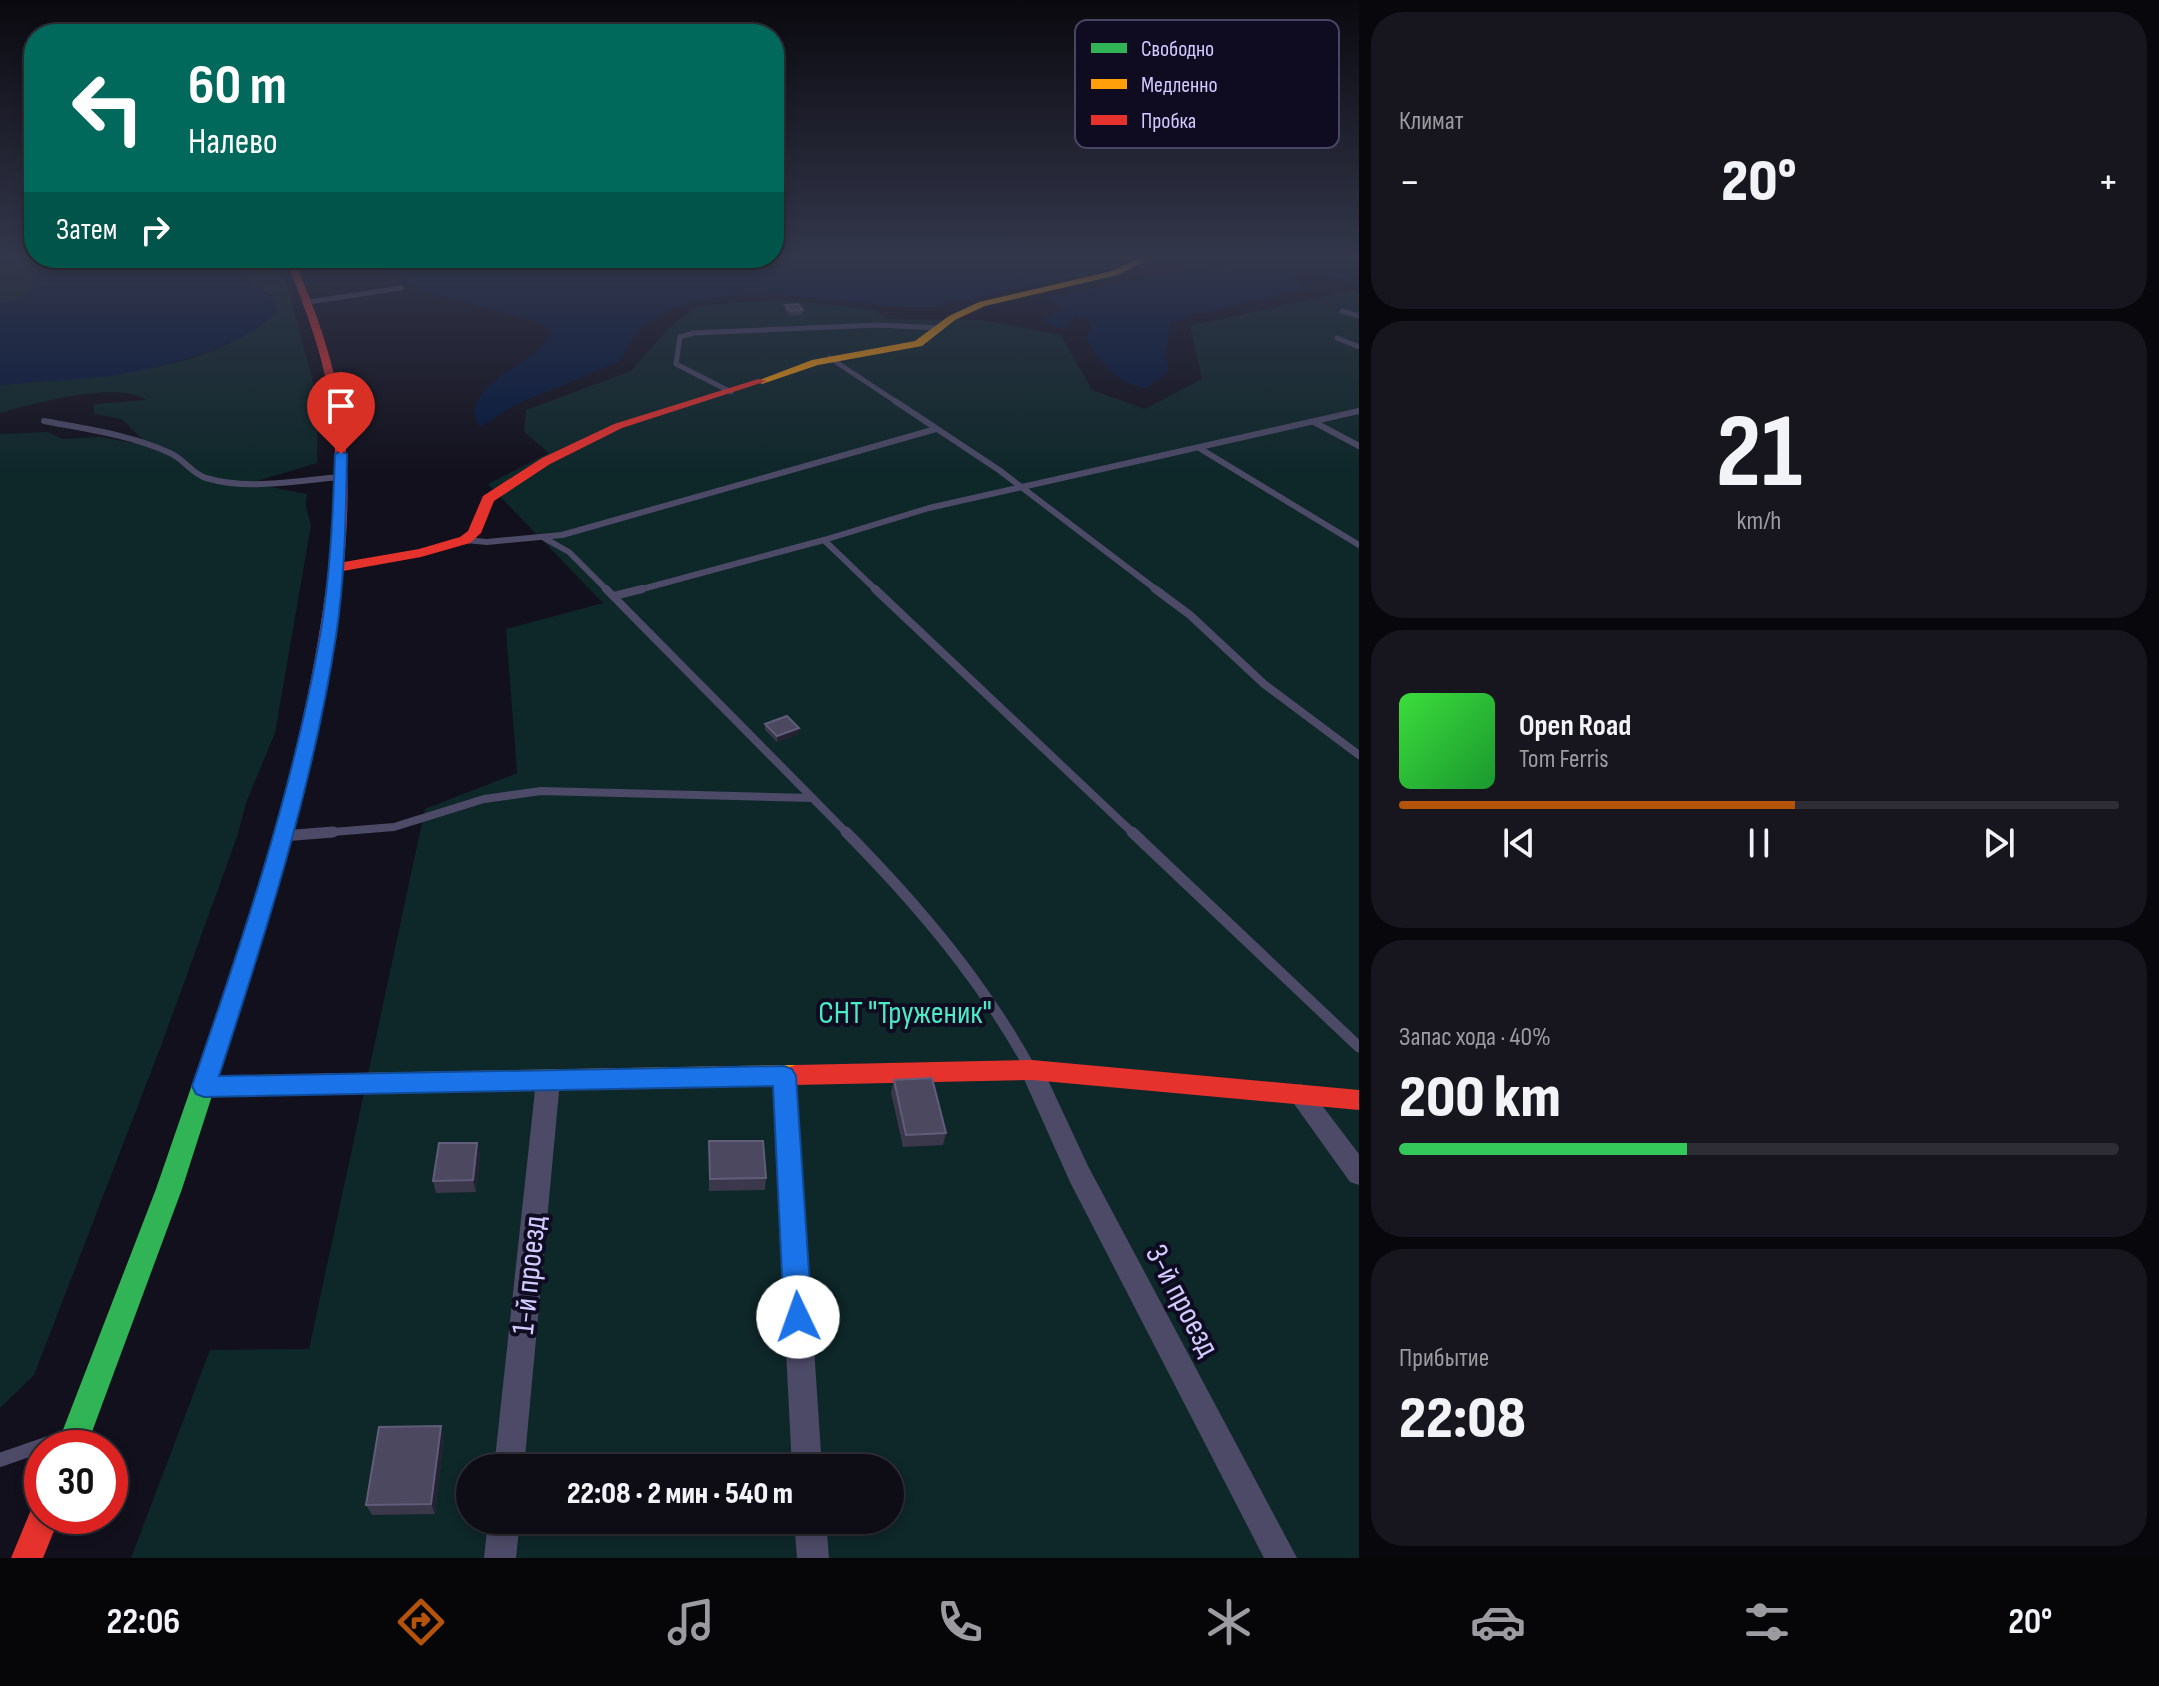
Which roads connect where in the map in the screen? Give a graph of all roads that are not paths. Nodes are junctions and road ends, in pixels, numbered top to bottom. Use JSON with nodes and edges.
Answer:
{"nodes":[{"id":1,"x":319,"y":330,"type":"edge"},
{"id":2,"x":770,"y":330,"type":"edge"},
{"id":3,"x":937,"y":330,"type":"edge"},
{"id":4,"x":1337,"y":338,"type":"dead end"},
{"id":5,"x":1359,"y":347,"type":"edge"},
{"id":6,"x":830,"y":358,"type":"junction"},
{"id":7,"x":731,"y":392,"type":"junction"},
{"id":8,"x":1359,"y":411,"type":"edge"},
{"id":9,"x":44,"y":421,"type":"dead end"},
{"id":10,"x":1314,"y":422,"type":"junction"},
{"id":11,"x":936,"y":429,"type":"junction"},
{"id":12,"x":1359,"y":446,"type":"edge"},
{"id":13,"x":1199,"y":448,"type":"junction"},
{"id":14,"x":342,"y":477,"type":"junction"},
{"id":15,"x":1020,"y":487,"type":"junction"},
{"id":16,"x":544,"y":538,"type":"junction"},
{"id":17,"x":465,"y":540,"type":"junction"},
{"id":18,"x":824,"y":540,"type":"junction"},
{"id":19,"x":1359,"y":545,"type":"edge"},
{"id":20,"x":335,"y":568,"type":"junction"},
{"id":21,"x":614,"y":596,"type":"junction"},
{"id":22,"x":1359,"y":755,"type":"edge"},
{"id":23,"x":812,"y":798,"type":"junction"},
{"id":24,"x":283,"y":836,"type":"junction"},
{"id":25,"x":1359,"y":1047,"type":"edge"},
{"id":26,"x":1032,"y":1070,"type":"junction"},
{"id":27,"x":784,"y":1076,"type":"junction"},
{"id":28,"x":548,"y":1081,"type":"junction"},
{"id":29,"x":204,"y":1086,"type":"junction"},
{"id":30,"x":1300,"y":1094,"type":"junction"},
{"id":31,"x":1359,"y":1100,"type":"edge"},
{"id":32,"x":1359,"y":1174,"type":"edge"},
{"id":33,"x":78,"y":1430,"type":"edge"},
{"id":34,"x":24,"y":1454,"type":"edge"},
{"id":35,"x":510,"y":1454,"type":"edge"},
{"id":36,"x":806,"y":1454,"type":"edge"},
{"id":37,"x":0,"y":1460,"type":"edge"},
{"id":38,"x":37,"y":1534,"type":"edge"},
{"id":39,"x":503,"y":1534,"type":"edge"},
{"id":40,"x":811,"y":1534,"type":"edge"},
{"id":41,"x":27,"y":1558,"type":"edge"},
{"id":42,"x":500,"y":1558,"type":"edge"},
{"id":43,"x":813,"y":1558,"type":"edge"},
{"id":44,"x":1281,"y":1558,"type":"edge"}],
"edges":[{"from":1,"to":14,"type":"street"},
{"from":2,"to":7,"type":"lane"},
{"from":3,"to":6,"type":"street"},
{"from":4,"to":5,"type":"lane"},
{"from":6,"to":7,"type":"street"},
{"from":6,"to":11,"type":"lane"},
{"from":7,"to":17,"type":"street"},
{"from":8,"to":10,"type":"lane"},
{"from":9,"to":14,"type":"lane"},
{"from":10,"to":12,"type":"lane"},
{"from":10,"to":13,"type":"lane"},
{"from":11,"to":15,"type":"lane"},
{"from":11,"to":16,"type":"lane"},
{"from":13,"to":15,"type":"lane"},
{"from":13,"to":19,"type":"lane"},
{"from":14,"to":20,"type":"street"},
{"from":15,"to":18,"type":"lane"},
{"from":15,"to":22,"type":"lane"},
{"from":16,"to":17,"type":"lane"},
{"from":16,"to":21,"type":"lane"},
{"from":17,"to":20,"type":"street"},
{"from":18,"to":21,"type":"lane"},
{"from":18,"to":25,"type":"lane"},
{"from":20,"to":24,"type":"street"},
{"from":21,"to":23,"type":"lane"},
{"from":23,"to":24,"type":"lane"},
{"from":23,"to":26,"type":"lane"},
{"from":24,"to":29,"type":"street"},
{"from":26,"to":27,"type":"street"},
{"from":26,"to":30,"type":"street"},
{"from":26,"to":44,"type":"street","name":"3-й проезд"},
{"from":27,"to":28,"type":"street"},
{"from":27,"to":36,"type":"street"},
{"from":28,"to":29,"type":"street"},
{"from":28,"to":35,"type":"street","name":"1-й проезд"},
{"from":29,"to":33,"type":"street"},
{"from":30,"to":31,"type":"street"},
{"from":30,"to":32,"type":"street"},
{"from":34,"to":37,"type":"lane"},
{"from":38,"to":41,"type":"street"},
{"from":39,"to":42,"type":"street"},
{"from":40,"to":43,"type":"street"}]}
